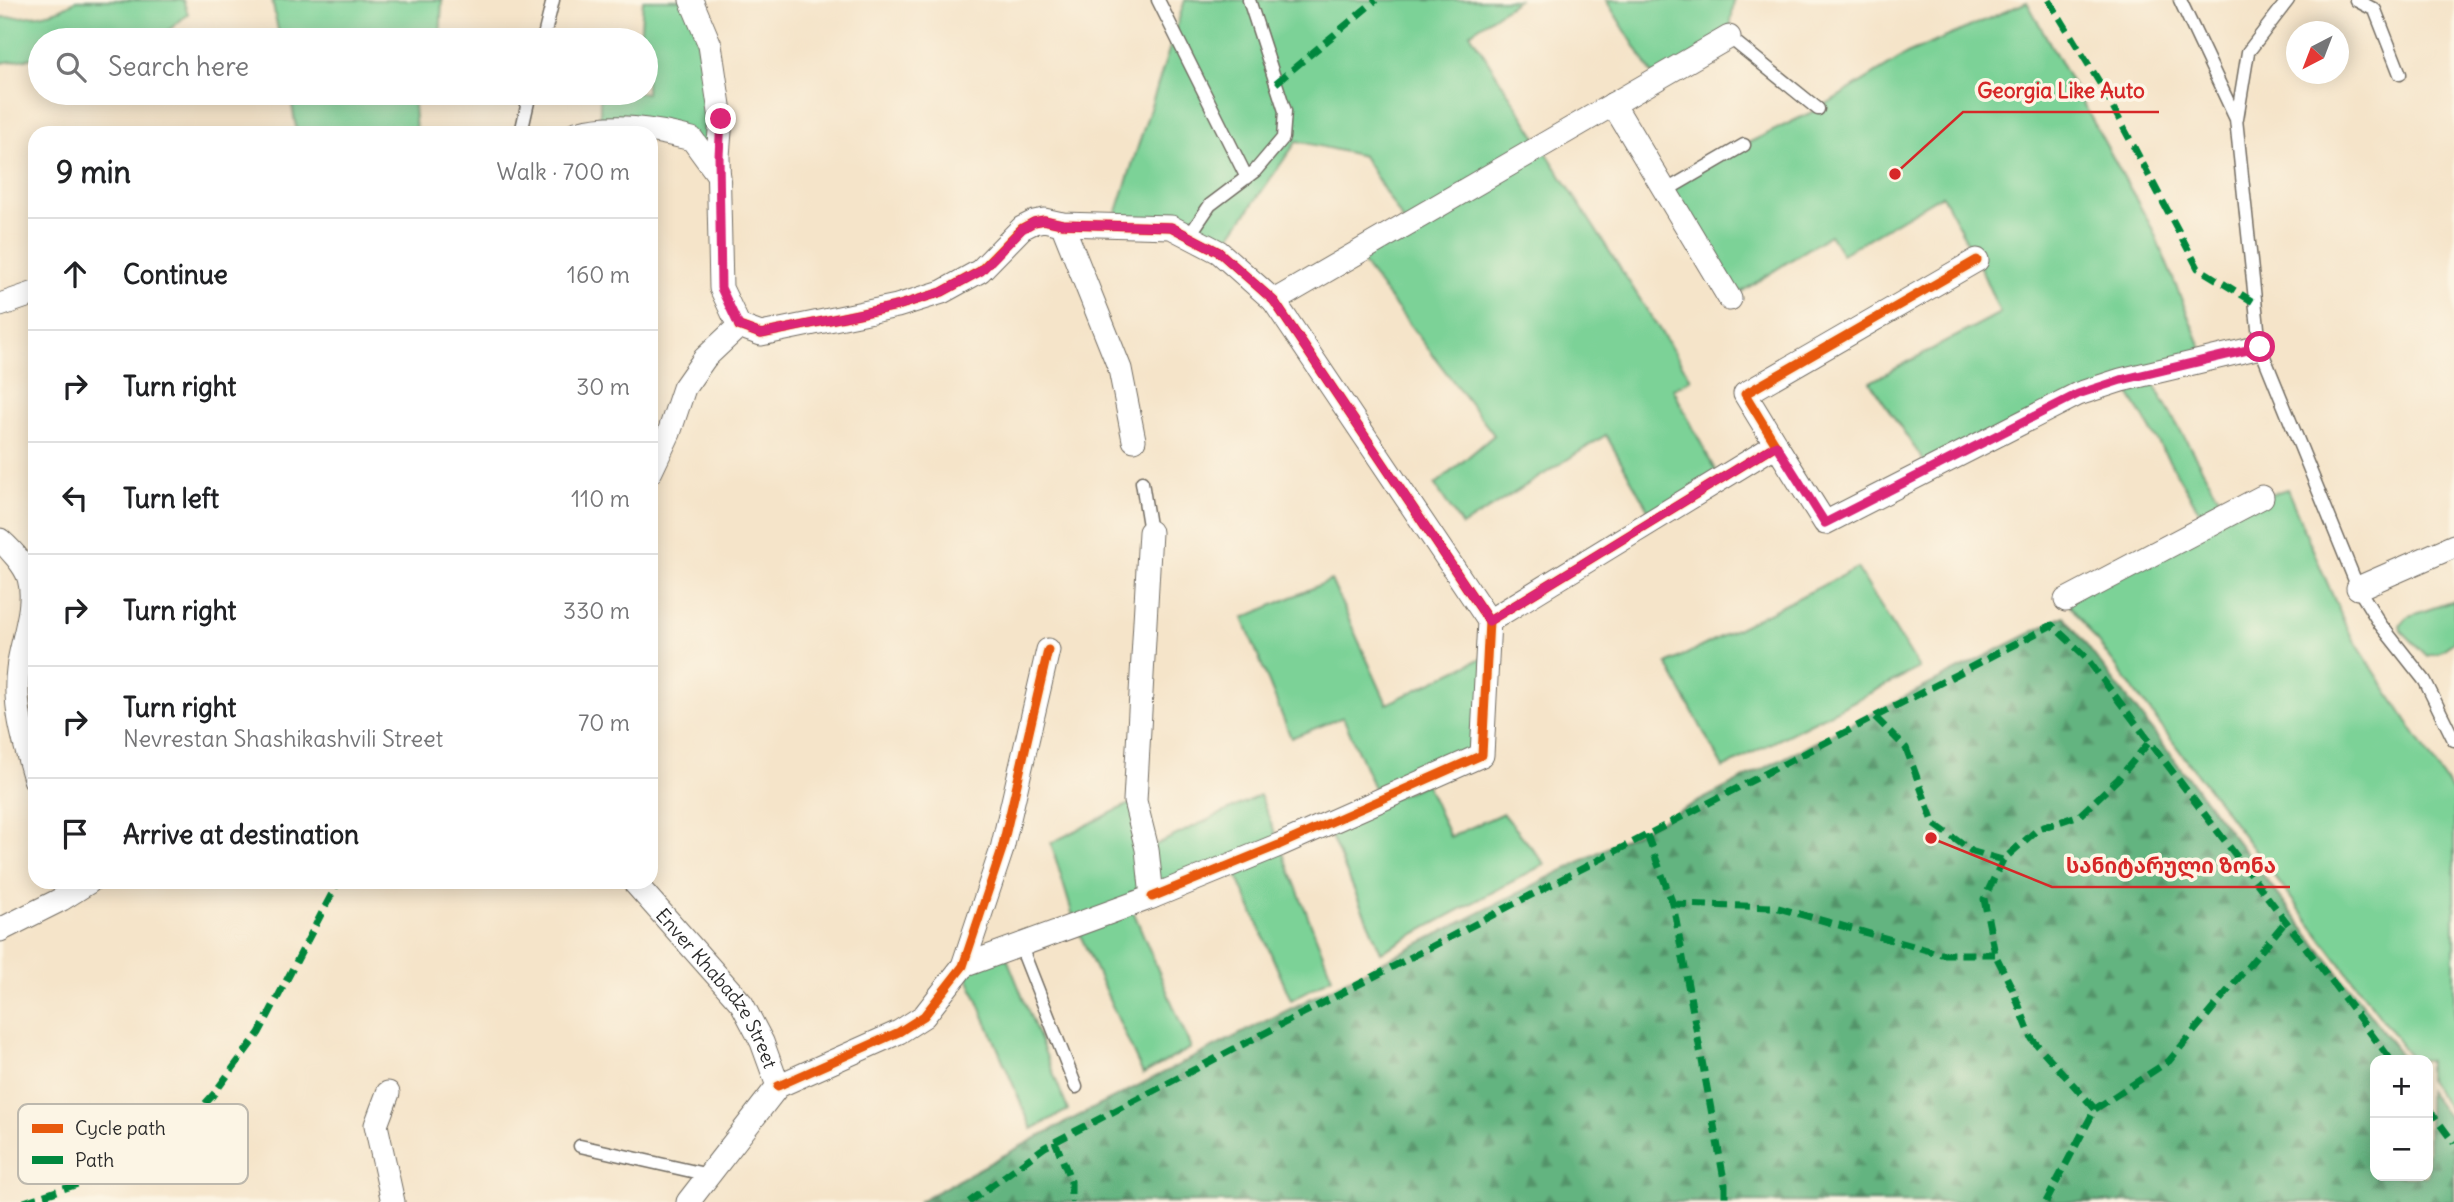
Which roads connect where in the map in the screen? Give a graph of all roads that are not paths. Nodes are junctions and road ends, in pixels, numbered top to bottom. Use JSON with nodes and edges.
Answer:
{"nodes":[{"id":1,"x":553,"y":0,"type":"edge"},
{"id":2,"x":691,"y":0,"type":"edge"},
{"id":3,"x":1158,"y":0,"type":"edge"},
{"id":4,"x":1249,"y":0,"type":"edge"},
{"id":5,"x":2179,"y":0,"type":"edge"},
{"id":6,"x":2288,"y":0,"type":"edge"},
{"id":7,"x":2356,"y":0,"type":"edge"},
{"id":8,"x":546,"y":28,"type":"edge"},
{"id":9,"x":1729,"y":37,"type":"joint"},
{"id":10,"x":2400,"y":74,"type":"dead end"},
{"id":11,"x":1614,"y":104,"type":"junction"},
{"id":12,"x":527,"y":105,"type":"edge"},
{"id":13,"x":1818,"y":109,"type":"dead end"},
{"id":14,"x":2236,"y":119,"type":"junction"},
{"id":15,"x":523,"y":126,"type":"edge"},
{"id":16,"x":658,"y":131,"type":"edge"},
{"id":17,"x":1744,"y":145,"type":"dead end"},
{"id":18,"x":719,"y":176,"type":"junction"},
{"id":19,"x":1247,"y":178,"type":"junction"},
{"id":20,"x":1665,"y":191,"type":"junction"},
{"id":21,"x":1062,"y":224,"type":"junction"},
{"id":22,"x":1189,"y":236,"type":"junction"},
{"id":23,"x":1977,"y":260,"type":"dead end"},
{"id":24,"x":28,"y":295,"type":"edge"},
{"id":25,"x":1730,"y":299,"type":"dead end"},
{"id":26,"x":1274,"y":301,"type":"junction"},
{"id":27,"x":0,"y":305,"type":"edge"},
{"id":28,"x":739,"y":326,"type":"junction"},
{"id":29,"x":2260,"y":347,"type":"junction"},
{"id":30,"x":1134,"y":440,"type":"dead end"},
{"id":31,"x":1776,"y":445,"type":"junction"},
{"id":32,"x":658,"y":456,"type":"edge"},
{"id":33,"x":1142,"y":482,"type":"dead end"},
{"id":34,"x":2262,"y":497,"type":"dead end"},
{"id":35,"x":1150,"y":532,"type":"joint"},
{"id":36,"x":0,"y":540,"type":"edge"},
{"id":37,"x":2454,"y":545,"type":"edge"},
{"id":38,"x":28,"y":577,"type":"edge"},
{"id":39,"x":2358,"y":588,"type":"junction"},
{"id":40,"x":2066,"y":600,"type":"dead end"},
{"id":41,"x":28,"y":616,"type":"edge"},
{"id":42,"x":1489,"y":621,"type":"junction"},
{"id":43,"x":1048,"y":650,"type":"dead end"},
{"id":44,"x":2454,"y":740,"type":"edge"},
{"id":45,"x":28,"y":754,"type":"edge"},
{"id":46,"x":640,"y":889,"type":"edge"},
{"id":47,"x":60,"y":890,"type":"edge"},
{"id":48,"x":1152,"y":897,"type":"junction"},
{"id":49,"x":0,"y":930,"type":"edge"},
{"id":50,"x":1021,"y":947,"type":"junction"},
{"id":51,"x":963,"y":966,"type":"junction"},
{"id":52,"x":778,"y":1086,"type":"junction"},
{"id":53,"x":1076,"y":1087,"type":"dead end"},
{"id":54,"x":388,"y":1093,"type":"dead end"},
{"id":55,"x":580,"y":1146,"type":"dead end"},
{"id":56,"x":709,"y":1175,"type":"junction"},
{"id":57,"x":393,"y":1202,"type":"edge"},
{"id":58,"x":688,"y":1202,"type":"edge"}],
"edges":[{"from":1,"to":8,"type":"lane"},
{"from":2,"to":18,"type":"street"},
{"from":3,"to":19,"type":"lane"},
{"from":4,"to":19,"type":"lane"},
{"from":5,"to":14,"type":"lane"},
{"from":6,"to":14,"type":"lane"},
{"from":7,"to":10,"type":"lane"},
{"from":9,"to":11,"type":"street"},
{"from":9,"to":13,"type":"lane"},
{"from":11,"to":20,"type":"street"},
{"from":11,"to":26,"type":"street"},
{"from":12,"to":15,"type":"lane"},
{"from":14,"to":29,"type":"lane"},
{"from":16,"to":18,"type":"street"},
{"from":17,"to":20,"type":"lane"},
{"from":18,"to":28,"type":"street"},
{"from":19,"to":22,"type":"lane"},
{"from":20,"to":25,"type":"street"},
{"from":21,"to":22,"type":"street"},
{"from":21,"to":28,"type":"street"},
{"from":21,"to":30,"type":"street"},
{"from":22,"to":26,"type":"street"},
{"from":23,"to":31,"type":"street"},
{"from":24,"to":27,"type":"street"},
{"from":26,"to":42,"type":"street"},
{"from":28,"to":32,"type":"street"},
{"from":29,"to":31,"type":"street"},
{"from":29,"to":39,"type":"lane"},
{"from":31,"to":42,"type":"street"},
{"from":33,"to":35,"type":"lane"},
{"from":34,"to":40,"type":"street"},
{"from":35,"to":48,"type":"street"},
{"from":36,"to":38,"type":"street"},
{"from":37,"to":39,"type":"street"},
{"from":39,"to":44,"type":"lane"},
{"from":41,"to":45,"type":"street"},
{"from":42,"to":48,"type":"street"},
{"from":43,"to":51,"type":"street"},
{"from":46,"to":52,"type":"street","name":"Enver Khabadze Street"},
{"from":47,"to":49,"type":"street"},
{"from":48,"to":50,"type":"street"},
{"from":50,"to":51,"type":"street"},
{"from":50,"to":53,"type":"lane"},
{"from":51,"to":52,"type":"street"},
{"from":52,"to":56,"type":"street","name":"Enver Khabadze Street"},
{"from":54,"to":57,"type":"street"},
{"from":55,"to":56,"type":"lane"},
{"from":56,"to":58,"type":"street","name":"Enver Khabadze Street"}]}
